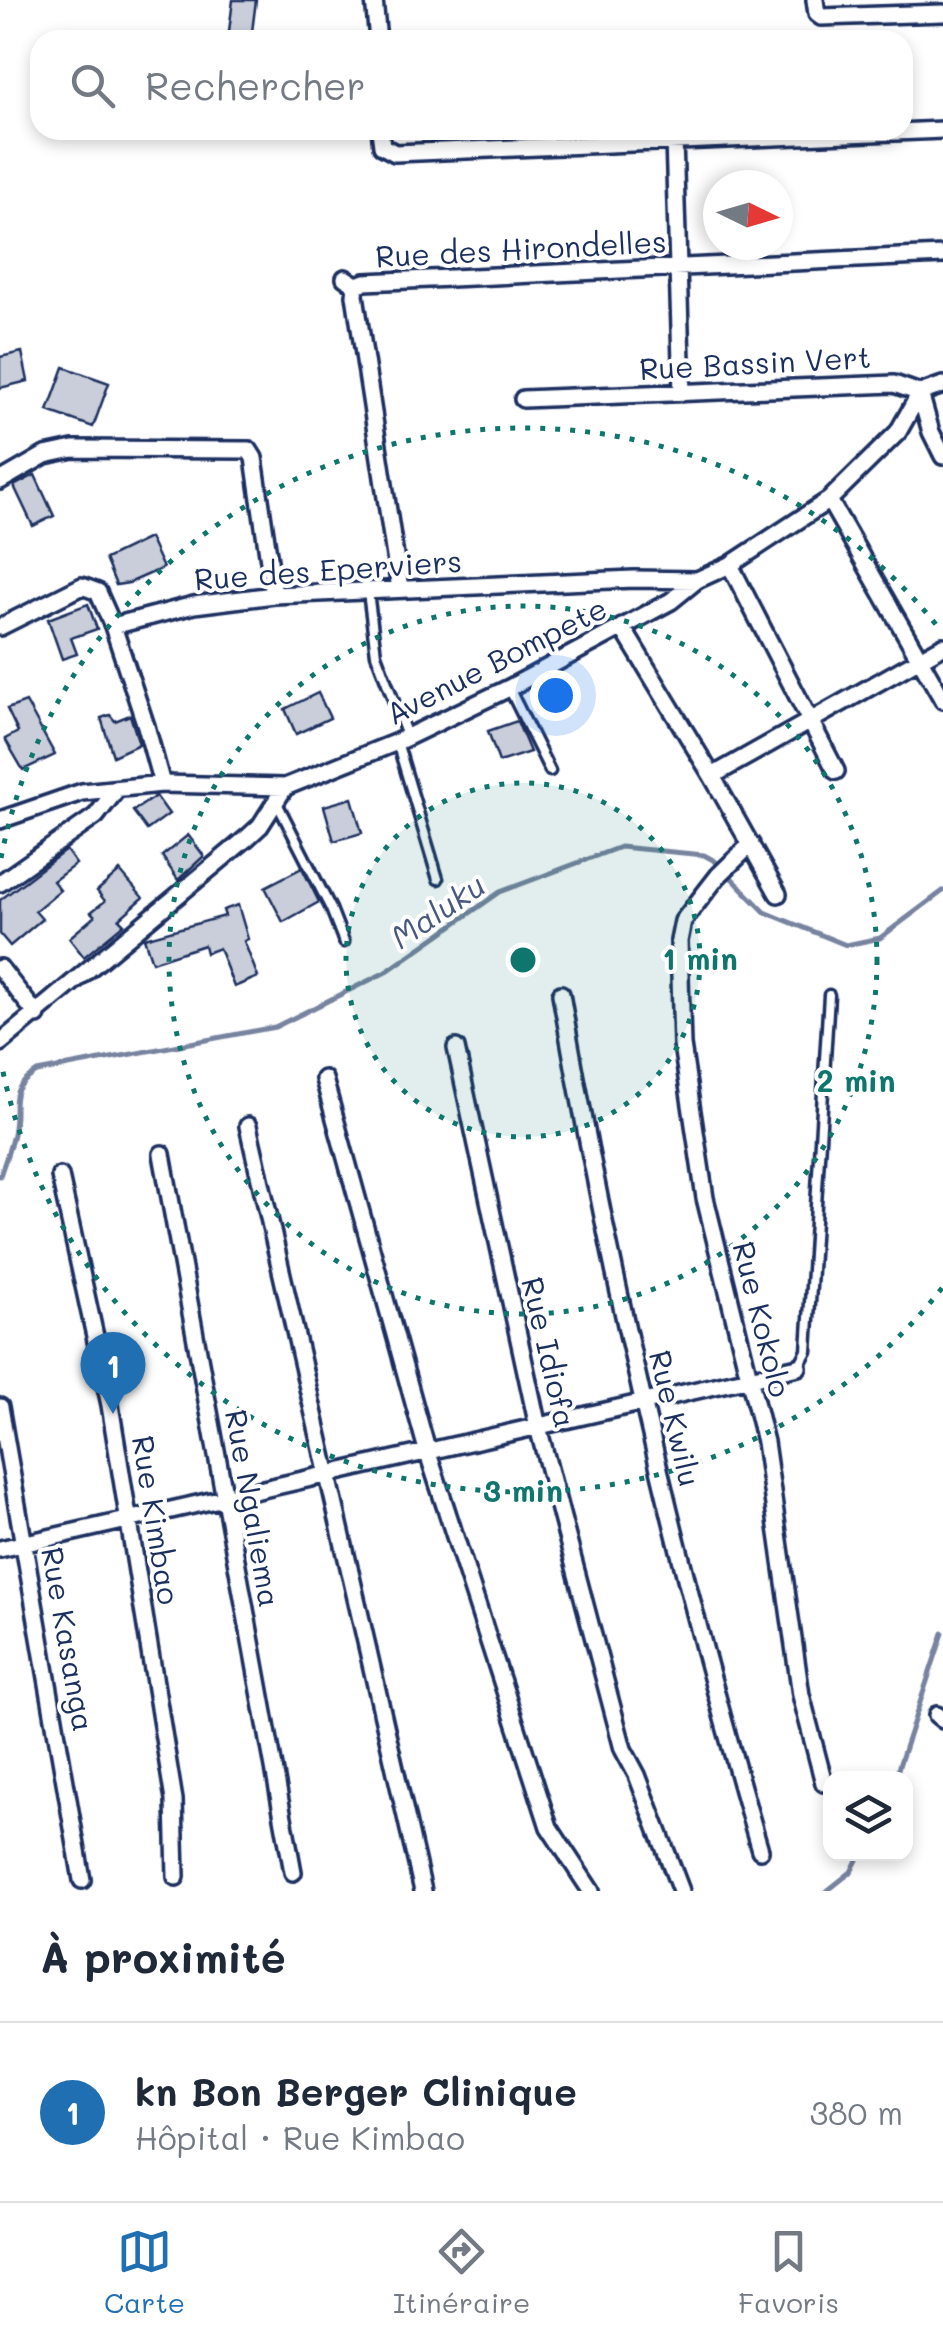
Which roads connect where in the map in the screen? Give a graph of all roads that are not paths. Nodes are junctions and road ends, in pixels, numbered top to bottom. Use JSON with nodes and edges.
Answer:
{"nodes":[{"id":1,"x":815,"y":0,"type":"edge"},
{"id":2,"x":375,"y":4,"type":"edge"},
{"id":3,"x":911,"y":7,"type":"edge"},
{"id":4,"x":943,"y":13,"type":"edge"},
{"id":5,"x":377,"y":30,"type":"edge"},
{"id":6,"x":943,"y":130,"type":"edge"},
{"id":7,"x":913,"y":131,"type":"edge"},
{"id":8,"x":381,"y":140,"type":"edge"},
{"id":9,"x":674,"y":140,"type":"joint"},
{"id":10,"x":943,"y":255,"type":"edge"},
{"id":11,"x":676,"y":268,"type":"junction"},
{"id":12,"x":943,"y":384,"type":"edge"},
{"id":13,"x":920,"y":392,"type":"junction"},
{"id":14,"x":682,"y":393,"type":"junction"},
{"id":15,"x":523,"y":400,"type":"dead end"},
{"id":16,"x":943,"y":456,"type":"edge"},
{"id":17,"x":0,"y":480,"type":"edge"},
{"id":18,"x":829,"y":500,"type":"junction"},
{"id":19,"x":730,"y":565,"type":"junction"},
{"id":20,"x":698,"y":580,"type":"junction"},
{"id":21,"x":400,"y":589,"type":"junction"},
{"id":22,"x":368,"y":592,"type":"junction"},
{"id":23,"x":274,"y":595,"type":"junction"},
{"id":24,"x":112,"y":626,"type":"junction"},
{"id":25,"x":0,"y":627,"type":"edge"},
{"id":26,"x":622,"y":627,"type":"junction"},
{"id":27,"x":943,"y":646,"type":"edge"},
{"id":28,"x":922,"y":658,"type":"junction"},
{"id":29,"x":509,"y":688,"type":"junction"},
{"id":30,"x":943,"y":700,"type":"edge"},
{"id":31,"x":812,"y":720,"type":"junction"},
{"id":32,"x":402,"y":740,"type":"junction"},
{"id":33,"x":550,"y":771,"type":"dead end"},
{"id":34,"x":836,"y":771,"type":"dead end"},
{"id":35,"x":712,"y":776,"type":"junction"},
{"id":36,"x":162,"y":784,"type":"junction"},
{"id":37,"x":286,"y":787,"type":"junction"},
{"id":38,"x":117,"y":788,"type":"junction"},
{"id":39,"x":276,"y":801,"type":"junction"},
{"id":40,"x":0,"y":820,"type":"edge"},
{"id":41,"x":750,"y":844,"type":"junction"},
{"id":42,"x":438,"y":879,"type":"dead end"},
{"id":43,"x":0,"y":883,"type":"edge"},
{"id":44,"x":778,"y":894,"type":"dead end"},
{"id":45,"x":344,"y":942,"type":"dead end"},
{"id":46,"x":0,"y":968,"type":"edge"},
{"id":47,"x":561,"y":994,"type":"dead end"},
{"id":48,"x":829,"y":995,"type":"dead end"},
{"id":49,"x":37,"y":1014,"type":"junction"},
{"id":50,"x":0,"y":1043,"type":"edge"},
{"id":51,"x":456,"y":1048,"type":"dead end"},
{"id":52,"x":324,"y":1080,"type":"dead end"},
{"id":53,"x":248,"y":1126,"type":"dead end"},
{"id":54,"x":162,"y":1154,"type":"dead end"},
{"id":55,"x":60,"y":1176,"type":"dead end"},
{"id":56,"x":798,"y":1367,"type":"joint"},
{"id":57,"x":750,"y":1379,"type":"junction"},
{"id":58,"x":644,"y":1403,"type":"junction"},
{"id":59,"x":0,"y":1407,"type":"edge"},
{"id":60,"x":538,"y":1428,"type":"junction"},
{"id":61,"x":427,"y":1450,"type":"junction"},
{"id":62,"x":328,"y":1475,"type":"junction"},
{"id":63,"x":223,"y":1498,"type":"junction"},
{"id":64,"x":127,"y":1518,"type":"junction"},
{"id":65,"x":26,"y":1543,"type":"junction"},
{"id":66,"x":0,"y":1549,"type":"edge"},
{"id":67,"x":823,"y":1780,"type":"edge"},
{"id":68,"x":760,"y":1850,"type":"dead end"},
{"id":69,"x":292,"y":1872,"type":"dead end"},
{"id":70,"x":176,"y":1876,"type":"dead end"},
{"id":71,"x":82,"y":1880,"type":"dead end"},
{"id":72,"x":424,"y":1891,"type":"edge"},
{"id":73,"x":592,"y":1891,"type":"edge"},
{"id":74,"x":681,"y":1891,"type":"edge"}],
"edges":[{"from":1,"to":3,"type":"street"},
{"from":2,"to":5,"type":"street"},
{"from":3,"to":4,"type":"street"},
{"from":6,"to":7,"type":"street"},
{"from":8,"to":9,"type":"street"},
{"from":9,"to":11,"type":"street"},
{"from":10,"to":11,"type":"street","name":"Rue des Hirondelles"},
{"from":11,"to":14,"type":"street"},
{"from":11,"to":21,"type":"street","name":"Rue des Hirondelles"},
{"from":12,"to":13,"type":"street"},
{"from":13,"to":14,"type":"street","name":"Rue Bassin Vert"},
{"from":13,"to":16,"type":"street"},
{"from":13,"to":18,"type":"street","name":"Avenue Bompete"},
{"from":14,"to":15,"type":"street","name":"Rue Bassin Vert"},
{"from":17,"to":23,"type":"street"},
{"from":18,"to":19,"type":"street","name":"Avenue Bompete"},
{"from":18,"to":28,"type":"street"},
{"from":19,"to":20,"type":"street","name":"Avenue Bompete"},
{"from":19,"to":31,"type":"street"},
{"from":20,"to":21,"type":"street","name":"Rue des Eperviers"},
{"from":20,"to":26,"type":"street","name":"Avenue Bompete"},
{"from":21,"to":22,"type":"street","name":"Rue des Eperviers"},
{"from":22,"to":23,"type":"street","name":"Rue des Eperviers"},
{"from":22,"to":32,"type":"lane"},
{"from":23,"to":24,"type":"street","name":"Rue des Eperviers"},
{"from":24,"to":25,"type":"street"},
{"from":24,"to":36,"type":"street"},
{"from":26,"to":29,"type":"street","name":"Avenue Bompete"},
{"from":26,"to":35,"type":"street"},
{"from":27,"to":28,"type":"street"},
{"from":28,"to":30,"type":"street"},
{"from":28,"to":31,"type":"street"},
{"from":29,"to":32,"type":"street","name":"Avenue Bompete"},
{"from":29,"to":33,"type":"lane"},
{"from":31,"to":34,"type":"street"},
{"from":31,"to":35,"type":"street"},
{"from":32,"to":37,"type":"street","name":"Avenue Bompete"},
{"from":32,"to":42,"type":"lane"},
{"from":35,"to":41,"type":"street"},
{"from":36,"to":37,"type":"street","name":"Avenue Bompete"},
{"from":36,"to":38,"type":"street","name":"Avenue Bompete"},
{"from":37,"to":39,"type":"street"},
{"from":38,"to":40,"type":"street","name":"Avenue Bompete"},
{"from":38,"to":43,"type":"street"},
{"from":39,"to":45,"type":"lane"},
{"from":39,"to":49,"type":"street"},
{"from":41,"to":44,"type":"street"},
{"from":41,"to":57,"type":"street","name":"Rue Kokolo"},
{"from":46,"to":49,"type":"street"},
{"from":47,"to":58,"type":"street","name":"Rue Kwilu"},
{"from":48,"to":56,"type":"lane"},
{"from":49,"to":50,"type":"street"},
{"from":51,"to":60,"type":"street","name":"Rue Idiofa"},
{"from":52,"to":61,"type":"street"},
{"from":53,"to":62,"type":"street"},
{"from":54,"to":63,"type":"street","name":"Rue Ngaliema"},
{"from":55,"to":64,"type":"street","name":"Rue Kimbao"},
{"from":56,"to":57,"type":"street"},
{"from":57,"to":58,"type":"street"},
{"from":57,"to":67,"type":"street","name":"Rue Kokolo"},
{"from":58,"to":60,"type":"street"},
{"from":58,"to":68,"type":"street","name":"Rue Kwilu"},
{"from":59,"to":65,"type":"street","name":"Rue Kasanga"},
{"from":60,"to":61,"type":"street"},
{"from":60,"to":74,"type":"street","name":"Rue Idiofa"},
{"from":61,"to":62,"type":"street"},
{"from":61,"to":73,"type":"street"},
{"from":62,"to":63,"type":"street"},
{"from":62,"to":72,"type":"street"},
{"from":63,"to":64,"type":"street"},
{"from":63,"to":69,"type":"street","name":"Rue Ngaliema"},
{"from":64,"to":65,"type":"street"},
{"from":64,"to":70,"type":"street","name":"Rue Kimbao"},
{"from":65,"to":66,"type":"street"},
{"from":65,"to":71,"type":"street","name":"Rue Kasanga"}]}
